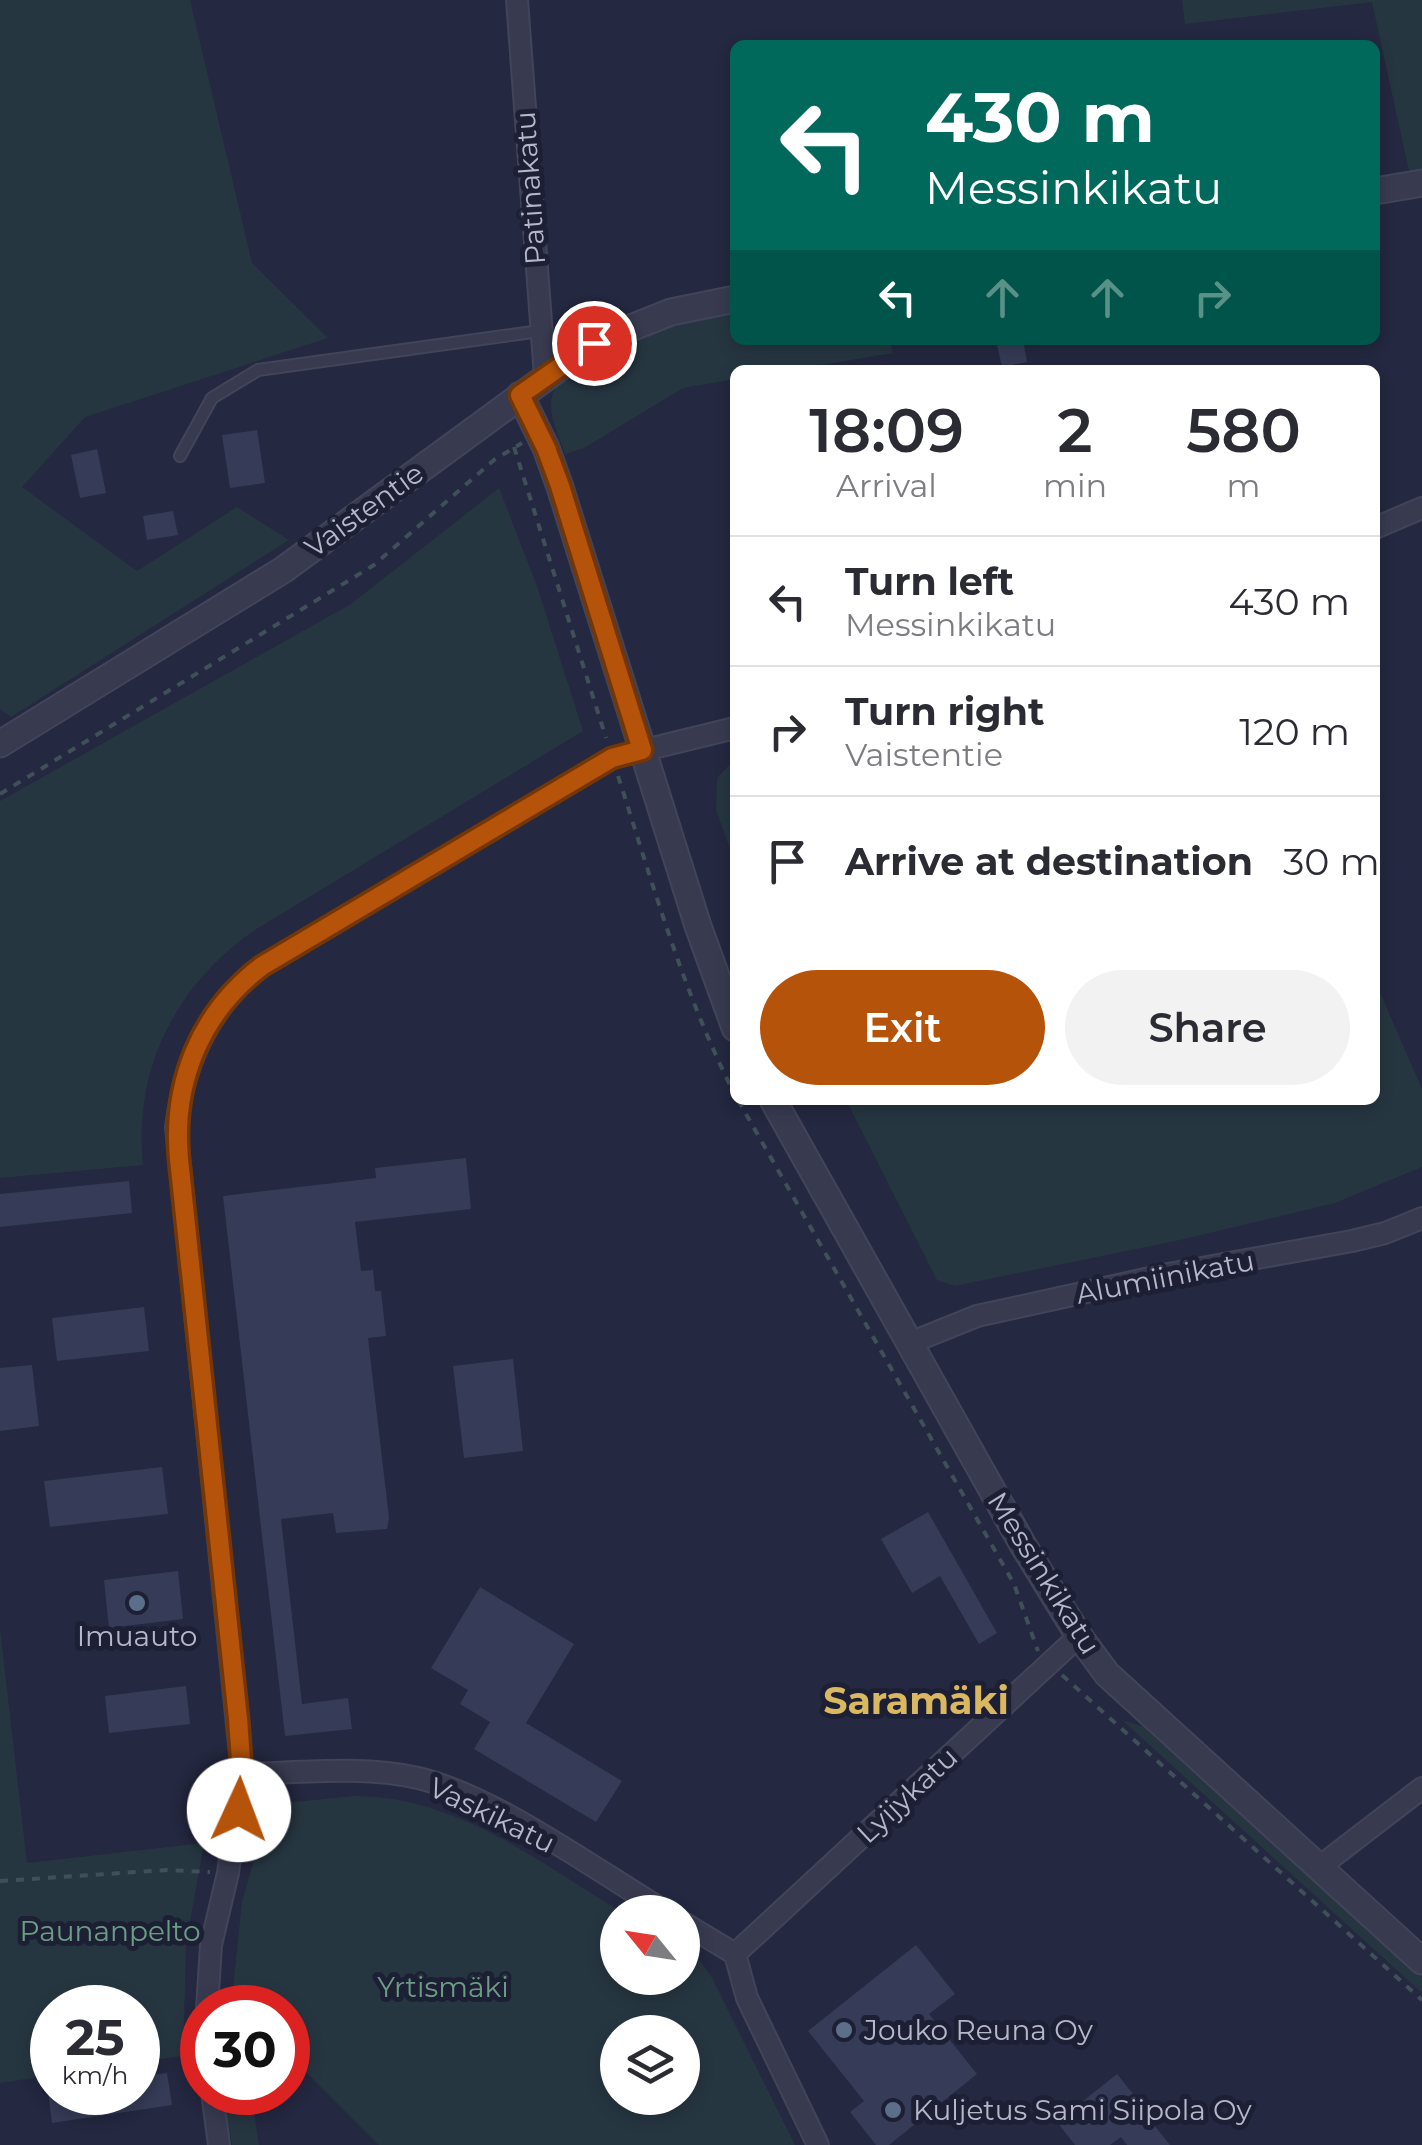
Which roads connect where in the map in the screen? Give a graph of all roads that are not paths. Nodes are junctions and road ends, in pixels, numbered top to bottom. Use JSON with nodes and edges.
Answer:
{"nodes":[{"id":1,"x":517,"y":0,"type":"edge"},
{"id":2,"x":1422,"y":183,"type":"edge"},
{"id":3,"x":1380,"y":190,"type":"edge"},
{"id":4,"x":730,"y":300,"type":"edge"},
{"id":5,"x":540,"y":330,"type":"junction"},
{"id":6,"x":545,"y":376,"type":"junction"},
{"id":7,"x":520,"y":395,"type":"junction"},
{"id":8,"x":180,"y":456,"type":"dead end"},
{"id":9,"x":1422,"y":508,"type":"edge"},
{"id":10,"x":1380,"y":526,"type":"edge"},
{"id":11,"x":730,"y":729,"type":"edge"},
{"id":12,"x":0,"y":744,"type":"edge"},
{"id":13,"x":642,"y":750,"type":"junction"},
{"id":14,"x":730,"y":1017,"type":"edge"},
{"id":15,"x":776,"y":1105,"type":"edge"},
{"id":16,"x":1422,"y":1218,"type":"edge"},
{"id":17,"x":910,"y":1342,"type":"junction"},
{"id":18,"x":1079,"y":1636,"type":"junction"},
{"id":19,"x":242,"y":1774,"type":"junction"},
{"id":20,"x":1422,"y":1788,"type":"edge"},
{"id":21,"x":1318,"y":1868,"type":"junction"},
{"id":22,"x":638,"y":1895,"type":"edge"},
{"id":23,"x":700,"y":1933,"type":"edge"},
{"id":24,"x":735,"y":1954,"type":"junction"},
{"id":25,"x":1422,"y":1961,"type":"edge"},
{"id":26,"x":208,"y":1985,"type":"edge"},
{"id":27,"x":215,"y":2115,"type":"edge"},
{"id":28,"x":220,"y":2145,"type":"edge"},
{"id":29,"x":818,"y":2145,"type":"edge"}],
"edges":[{"from":1,"to":5,"type":"street","name":"Patinakatu"},
{"from":2,"to":3,"type":"street"},
{"from":4,"to":6,"type":"street","name":"Vaistentie"},
{"from":5,"to":6,"type":"street","name":"Patinakatu"},
{"from":5,"to":8,"type":"lane"},
{"from":6,"to":7,"type":"street","name":"Vaistentie"},
{"from":7,"to":12,"type":"street","name":"Vaistentie"},
{"from":7,"to":13,"type":"street"},
{"from":9,"to":10,"type":"street"},
{"from":11,"to":13,"type":"street"},
{"from":13,"to":14,"type":"street"},
{"from":13,"to":19,"type":"street"},
{"from":15,"to":17,"type":"street","name":"Messinkikatu"},
{"from":16,"to":17,"type":"street","name":"Alumiinikatu"},
{"from":17,"to":18,"type":"street","name":"Messinkikatu"},
{"from":18,"to":21,"type":"street","name":"Messinkikatu"},
{"from":18,"to":24,"type":"street","name":"Lyijykatu"},
{"from":19,"to":22,"type":"street","name":"Vaskikatu"},
{"from":19,"to":26,"type":"street"},
{"from":20,"to":21,"type":"street"},
{"from":21,"to":25,"type":"street","name":"Messinkikatu"},
{"from":23,"to":24,"type":"street"},
{"from":24,"to":29,"type":"street"},
{"from":27,"to":28,"type":"street"}]}
